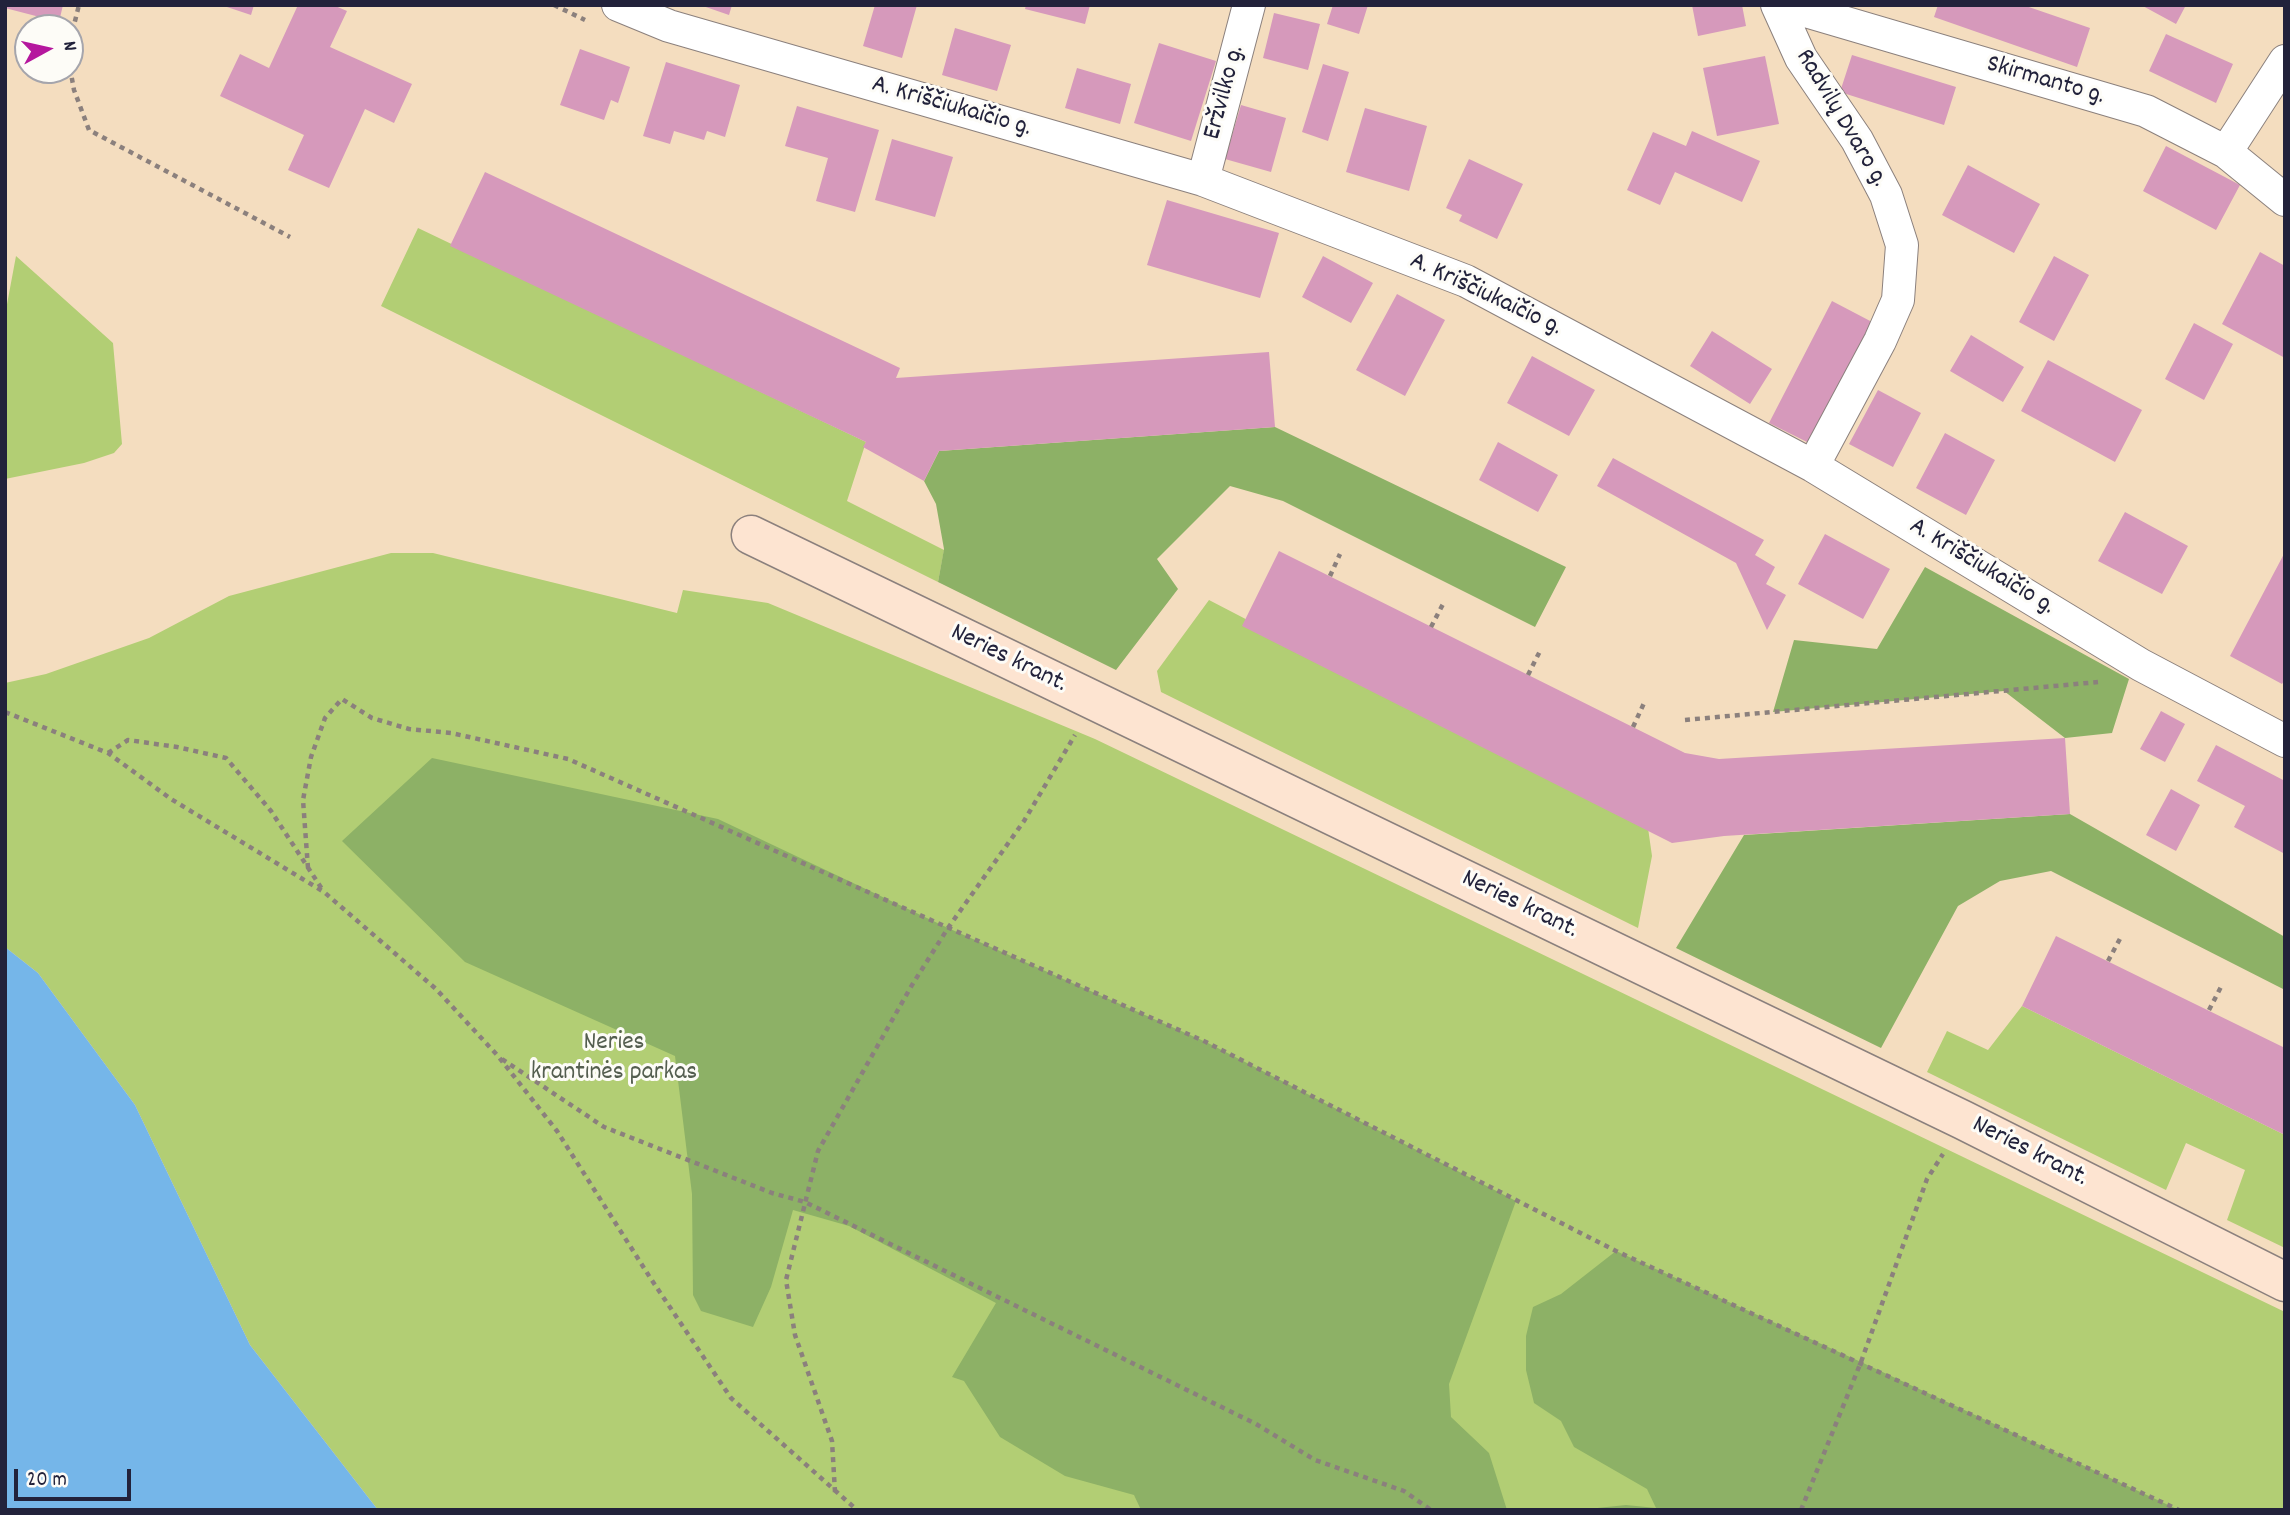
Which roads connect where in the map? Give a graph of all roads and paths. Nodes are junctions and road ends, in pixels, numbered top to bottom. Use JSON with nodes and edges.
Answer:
{"nodes":[{"id":1,"x":618,"y":5,"type":"edge"},
{"id":2,"x":1249,"y":5,"type":"edge"},
{"id":3,"x":1777,"y":5,"type":"edge"},
{"id":4,"x":1785,"y":5,"type":"edge"},
{"id":5,"x":2285,"y":61,"type":"edge"},
{"id":6,"x":73,"y":84,"type":"edge"},
{"id":7,"x":2226,"y":152,"type":"junction"},
{"id":8,"x":1203,"y":180,"type":"junction"},
{"id":9,"x":2285,"y":200,"type":"edge"},
{"id":10,"x":290,"y":237,"type":"dead end"},
{"id":11,"x":1812,"y":466,"type":"junction"},
{"id":12,"x":751,"y":535,"type":"dead end"},
{"id":13,"x":1340,"y":554,"type":"dead end"},
{"id":14,"x":1329,"y":576,"type":"dead end"},
{"id":15,"x":1443,"y":604,"type":"dead end"},
{"id":16,"x":1431,"y":627,"type":"dead end"},
{"id":17,"x":1540,"y":651,"type":"dead end"},
{"id":18,"x":1528,"y":675,"type":"dead end"},
{"id":19,"x":2101,"y":682,"type":"dead end"},
{"id":20,"x":1645,"y":701,"type":"dead end"},
{"id":21,"x":1109,"y":709,"type":"junction"},
{"id":22,"x":5,"y":712,"type":"edge"},
{"id":23,"x":1685,"y":720,"type":"dead end"},
{"id":24,"x":1633,"y":727,"type":"dead end"},
{"id":25,"x":2285,"y":741,"type":"edge"},
{"id":26,"x":108,"y":753,"type":"junction"},
{"id":27,"x":308,"y":868,"type":"junction"},
{"id":28,"x":324,"y":892,"type":"junction"},
{"id":29,"x":948,"y":928,"type":"junction"},
{"id":30,"x":2122,"y":935,"type":"dead end"},
{"id":31,"x":2108,"y":961,"type":"dead end"},
{"id":32,"x":2222,"y":985,"type":"dead end"},
{"id":33,"x":2208,"y":1010,"type":"dead end"},
{"id":34,"x":498,"y":1056,"type":"junction"},
{"id":35,"x":1963,"y":1120,"type":"junction"},
{"id":36,"x":805,"y":1202,"type":"junction"},
{"id":37,"x":2285,"y":1282,"type":"edge"},
{"id":38,"x":1861,"y":1362,"type":"junction"},
{"id":39,"x":835,"y":1492,"type":"junction"},
{"id":40,"x":857,"y":1510,"type":"edge"},
{"id":41,"x":1431,"y":1510,"type":"edge"},
{"id":42,"x":1801,"y":1510,"type":"edge"},
{"id":43,"x":2179,"y":1510,"type":"edge"}],
"edges":[{"from":1,"to":8,"type":"street","name":"A. Kriščiukaičio g."},
{"from":2,"to":8,"type":"street","name":"Eržvilko g."},
{"from":3,"to":11,"type":"street","name":"Radvilų Dvaro g."},
{"from":4,"to":7,"type":"street","name":"Skirmanto g."},
{"from":5,"to":7,"type":"street"},
{"from":6,"to":10,"type":"path"},
{"from":7,"to":9,"type":"street","name":"Skirmanto g."},
{"from":8,"to":11,"type":"street","name":"A. Kriščiukaičio g."},
{"from":11,"to":25,"type":"street","name":"A. Kriščiukaičio g."},
{"from":12,"to":21,"type":"main road","name":"Neries krant."},
{"from":13,"to":14,"type":"path"},
{"from":15,"to":16,"type":"path"},
{"from":17,"to":18,"type":"path"},
{"from":19,"to":23,"type":"path"},
{"from":20,"to":24,"type":"path"},
{"from":21,"to":29,"type":"path"},
{"from":21,"to":35,"type":"main road","name":"Neries krant."},
{"from":22,"to":26,"type":"path"},
{"from":26,"to":27,"type":"path"},
{"from":26,"to":28,"type":"path"},
{"from":27,"to":28,"type":"path"},
{"from":27,"to":29,"type":"path"},
{"from":28,"to":34,"type":"path"},
{"from":29,"to":36,"type":"path"},
{"from":29,"to":38,"type":"path"},
{"from":30,"to":31,"type":"path"},
{"from":32,"to":33,"type":"path"},
{"from":34,"to":36,"type":"path"},
{"from":34,"to":39,"type":"path"},
{"from":35,"to":37,"type":"main road","name":"Neries krant."},
{"from":35,"to":38,"type":"path"},
{"from":36,"to":39,"type":"path"},
{"from":36,"to":41,"type":"path"},
{"from":38,"to":42,"type":"path"},
{"from":38,"to":43,"type":"path"},
{"from":39,"to":40,"type":"path"}]}
